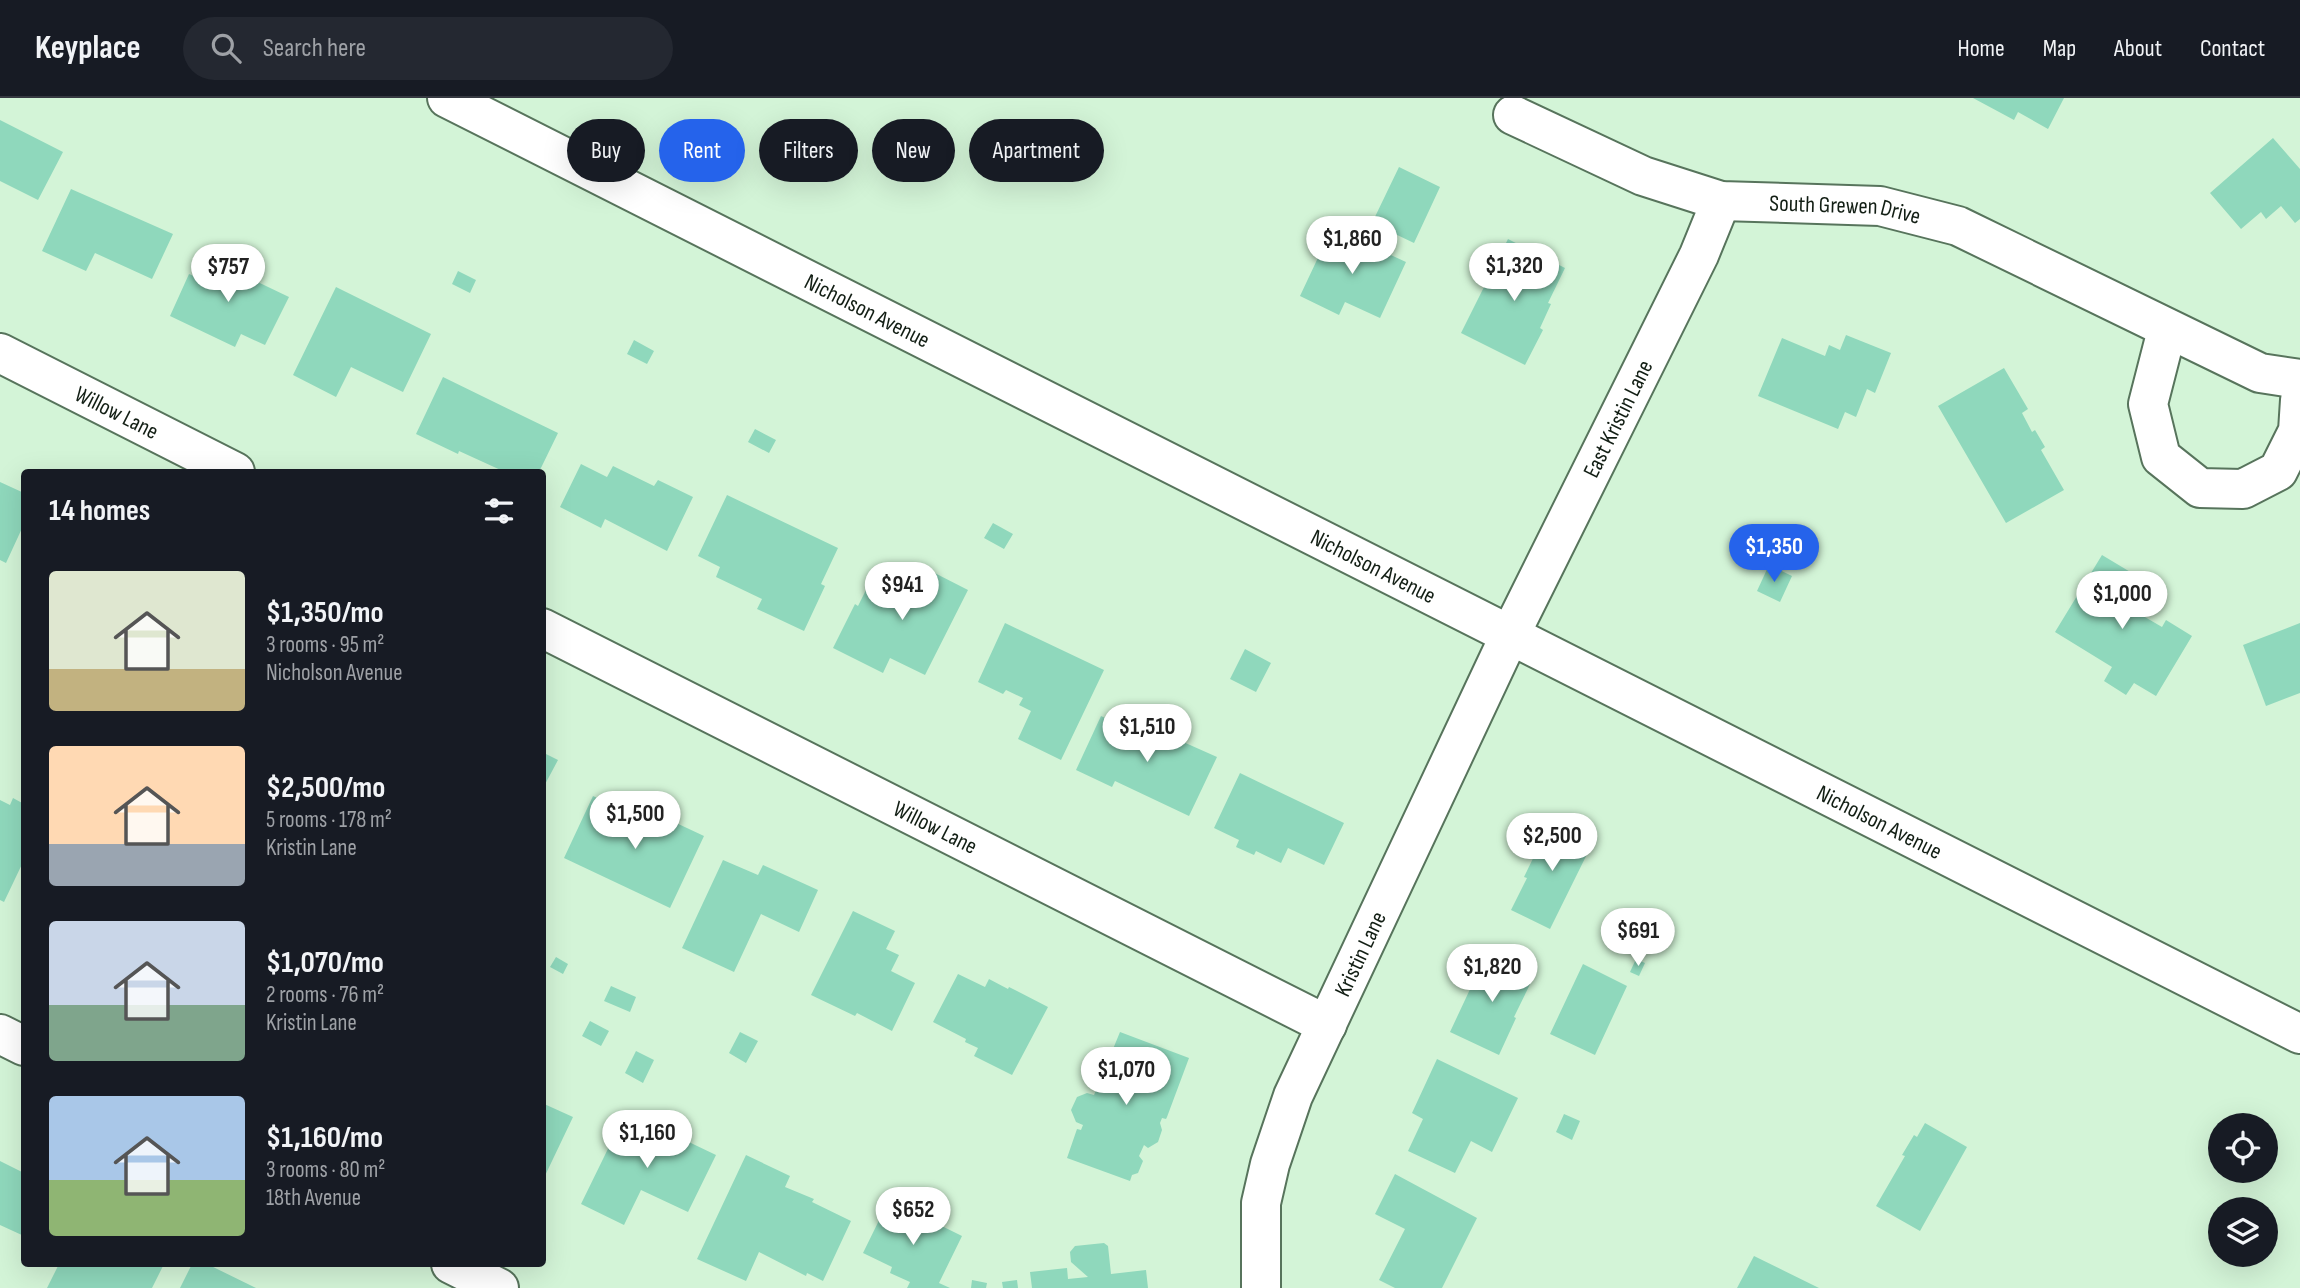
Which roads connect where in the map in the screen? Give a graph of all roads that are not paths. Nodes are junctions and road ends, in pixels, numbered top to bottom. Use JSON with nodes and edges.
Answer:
{"nodes":[{"id":1,"x":447,"y":98,"type":"edge"},
{"id":2,"x":1513,"y":115,"type":"dead end"},
{"id":3,"x":1721,"y":201,"type":"junction"},
{"id":4,"x":2168,"y":330,"type":"junction"},
{"id":5,"x":0,"y":353,"type":"edge"},
{"id":6,"x":2300,"y":379,"type":"edge"},
{"id":7,"x":2300,"y":400,"type":"edge"},
{"id":8,"x":229,"y":469,"type":"edge"},
{"id":9,"x":546,"y":630,"type":"edge"},
{"id":10,"x":1510,"y":635,"type":"junction"},
{"id":11,"x":1327,"y":1025,"type":"junction"},
{"id":12,"x":0,"y":1034,"type":"edge"},
{"id":13,"x":2300,"y":1034,"type":"edge"},
{"id":14,"x":21,"y":1044,"type":"edge"},
{"id":15,"x":457,"y":1267,"type":"edge"},
{"id":16,"x":499,"y":1288,"type":"edge"},
{"id":17,"x":1261,"y":1288,"type":"edge"}],
"edges":[{"from":1,"to":10,"type":"street","name":"Nicholson Avenue"},
{"from":2,"to":3,"type":"street","name":"South Grewen Drive"},
{"from":3,"to":4,"type":"street","name":"South Grewen Drive"},
{"from":3,"to":10,"type":"street","name":"East Kristin Lane"},
{"from":4,"to":6,"type":"street","name":"South Grewen Drive"},
{"from":4,"to":7,"type":"street"},
{"from":5,"to":8,"type":"street","name":"Willow Lane"},
{"from":9,"to":11,"type":"street","name":"Willow Lane"},
{"from":10,"to":11,"type":"street","name":"Kristin Lane"},
{"from":10,"to":13,"type":"street","name":"Nicholson Avenue"},
{"from":11,"to":17,"type":"street","name":"Kristin Lane"},
{"from":12,"to":14,"type":"street"},
{"from":15,"to":16,"type":"street"}]}
